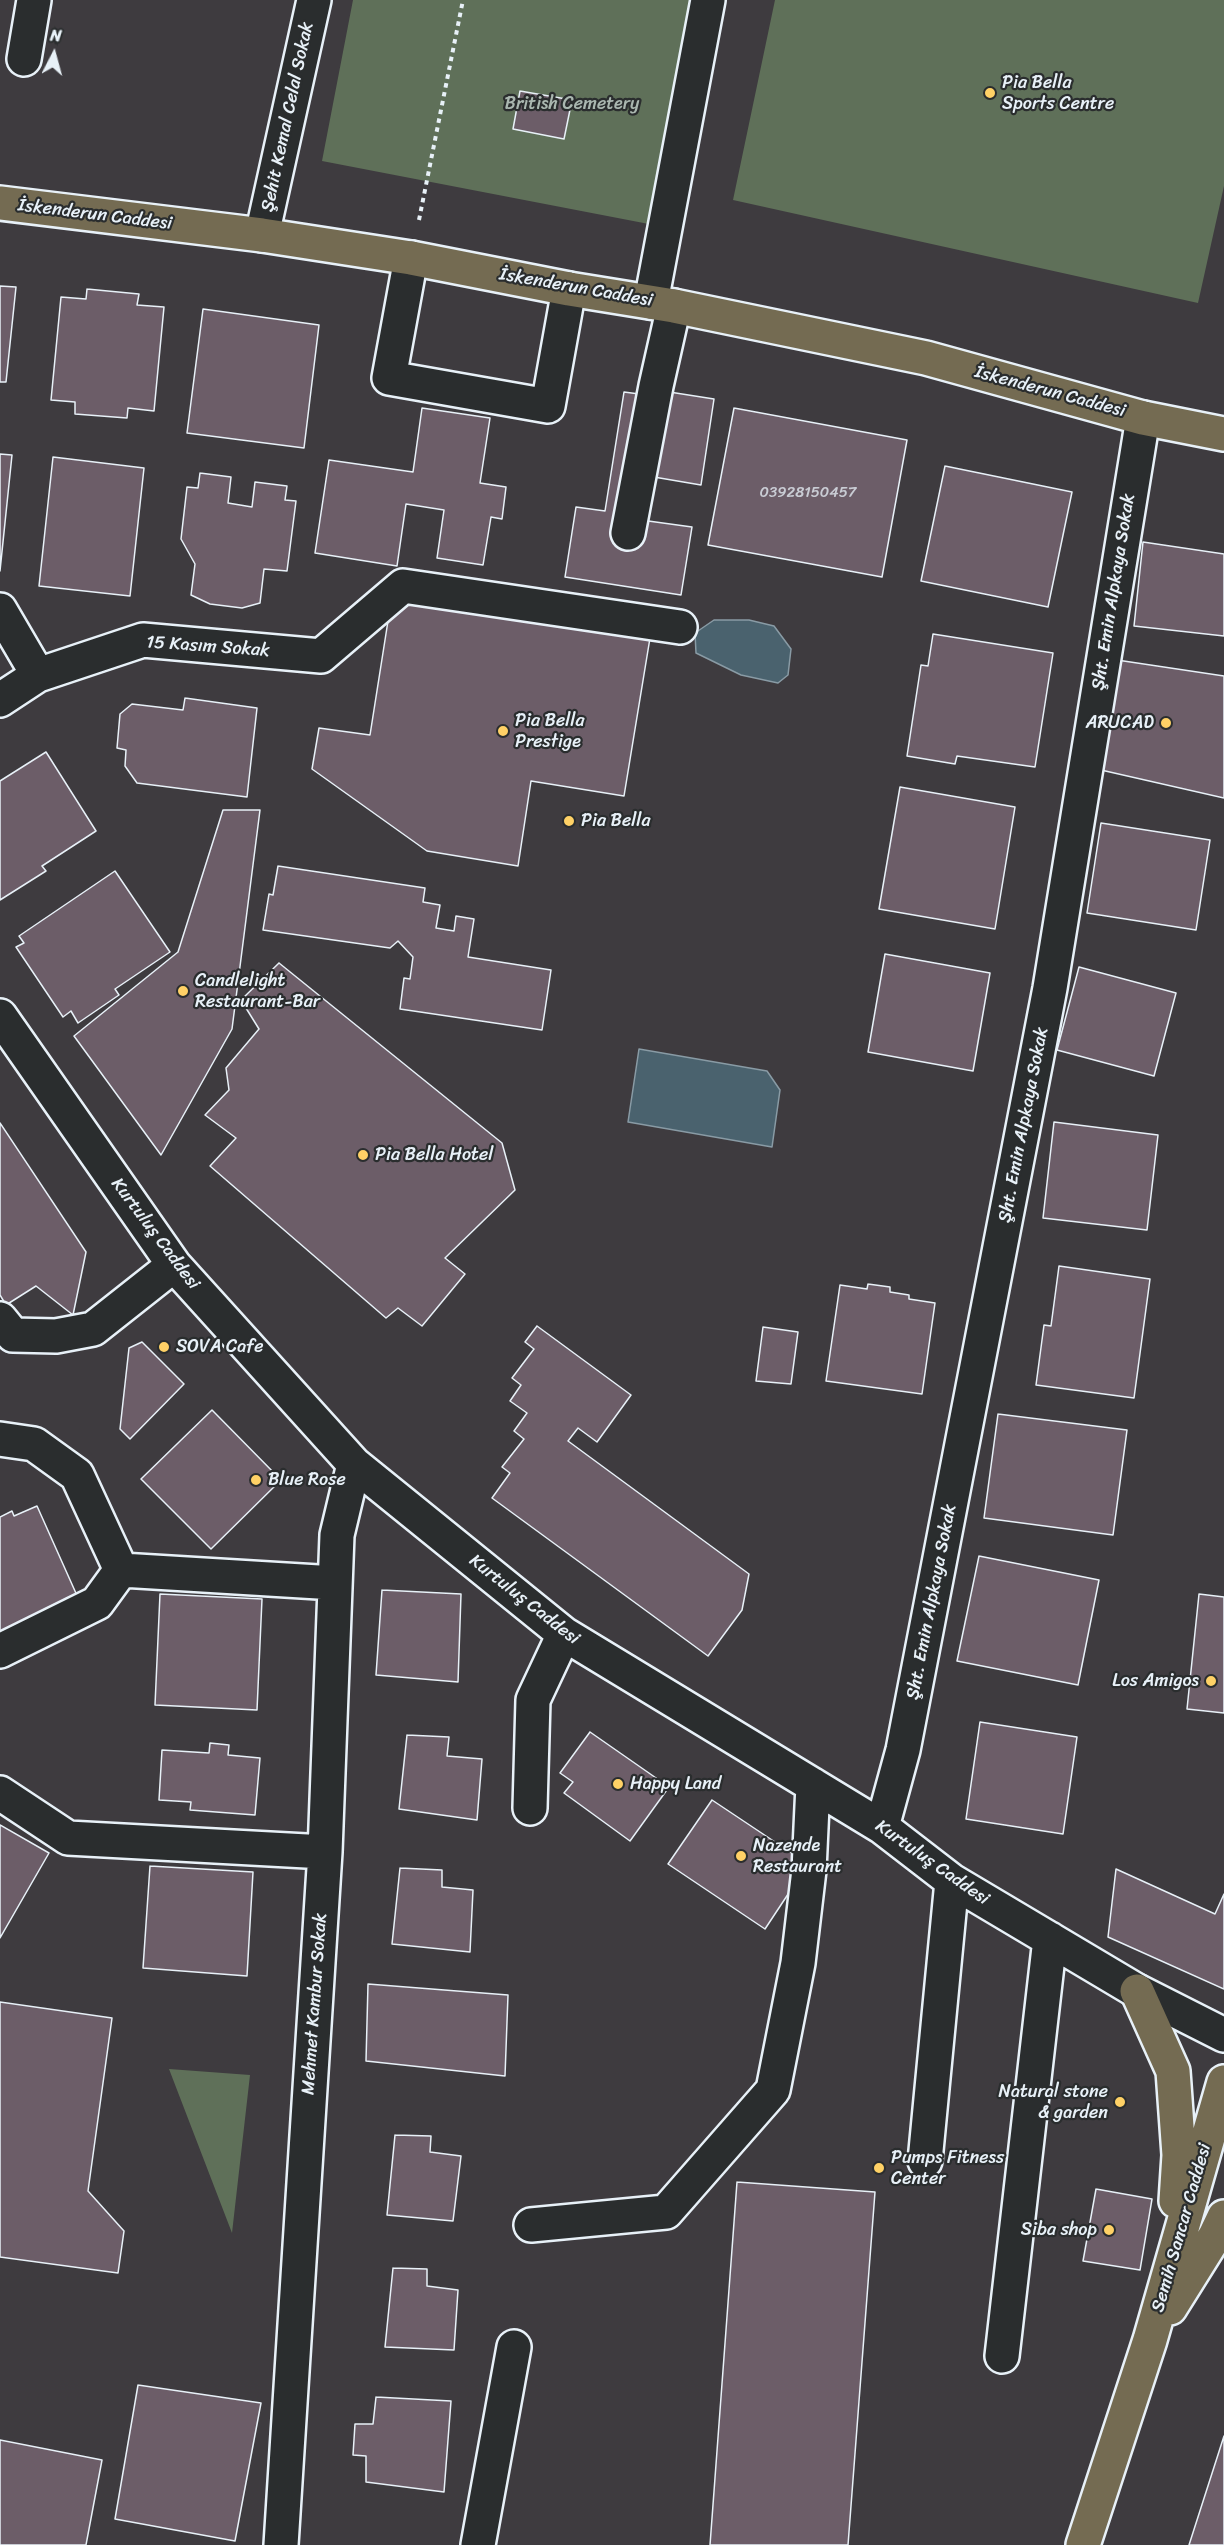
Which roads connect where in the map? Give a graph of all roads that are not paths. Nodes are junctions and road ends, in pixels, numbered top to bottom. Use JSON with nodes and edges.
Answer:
{"nodes":[{"id":1,"x":34,"y":0,"type":"edge"},
{"id":2,"x":314,"y":0,"type":"edge"},
{"id":3,"x":708,"y":0,"type":"edge"},
{"id":4,"x":24,"y":59,"type":"dead end"},
{"id":5,"x":0,"y":203,"type":"edge"},
{"id":6,"x":262,"y":234,"type":"junction"},
{"id":7,"x":411,"y":258,"type":"junction"},
{"id":8,"x":569,"y":288,"type":"junction"},
{"id":9,"x":662,"y":304,"type":"junction"},
{"id":10,"x":1143,"y":418,"type":"junction"},
{"id":11,"x":1224,"y":434,"type":"edge"},
{"id":12,"x":1224,"y":457,"type":"edge"},
{"id":13,"x":628,"y":533,"type":"dead end"},
{"id":14,"x":0,"y":610,"type":"edge"},
{"id":15,"x":680,"y":627,"type":"dead end"},
{"id":16,"x":38,"y":675,"type":"junction"},
{"id":17,"x":0,"y":700,"type":"edge"},
{"id":18,"x":0,"y":1016,"type":"edge"},
{"id":19,"x":174,"y":1265,"type":"junction"},
{"id":20,"x":0,"y":1319,"type":"edge"},
{"id":21,"x":0,"y":1439,"type":"edge"},
{"id":22,"x":354,"y":1464,"type":"junction"},
{"id":23,"x":121,"y":1570,"type":"junction"},
{"id":24,"x":335,"y":1582,"type":"junction"},
{"id":25,"x":564,"y":1634,"type":"junction"},
{"id":26,"x":0,"y":1651,"type":"edge"},
{"id":27,"x":813,"y":1785,"type":"junction"},
{"id":28,"x":0,"y":1793,"type":"edge"},
{"id":29,"x":530,"y":1808,"type":"dead end"},
{"id":30,"x":882,"y":1827,"type":"junction"},
{"id":31,"x":325,"y":1852,"type":"junction"},
{"id":32,"x":952,"y":1881,"type":"junction"},
{"id":33,"x":1050,"y":1939,"type":"junction"},
{"id":34,"x":1137,"y":1991,"type":"junction"},
{"id":35,"x":1224,"y":2035,"type":"edge"},
{"id":36,"x":1224,"y":2082,"type":"edge"},
{"id":37,"x":925,"y":2161,"type":"dead end"},
{"id":38,"x":1224,"y":2217,"type":"edge"},
{"id":39,"x":531,"y":2225,"type":"dead end"},
{"id":40,"x":1173,"y":2257,"type":"junction"},
{"id":41,"x":1150,"y":2340,"type":"junction"},
{"id":42,"x":514,"y":2347,"type":"dead end"},
{"id":43,"x":1002,"y":2356,"type":"dead end"},
{"id":44,"x":281,"y":2545,"type":"edge"},
{"id":45,"x":478,"y":2545,"type":"edge"},
{"id":46,"x":1083,"y":2545,"type":"edge"}],
"edges":[{"from":1,"to":4,"type":"street"},
{"from":2,"to":6,"type":"street","name":"Şehit Kemal Celal Sokak"},
{"from":3,"to":9,"type":"street"},
{"from":5,"to":6,"type":"main road","name":"İskenderun Caddesi"},
{"from":6,"to":7,"type":"main road","name":"İskenderun Caddesi"},
{"from":7,"to":8,"type":"main road","name":"İskenderun Caddesi"},
{"from":7,"to":8,"type":"street"},
{"from":8,"to":9,"type":"main road","name":"İskenderun Caddesi"},
{"from":9,"to":10,"type":"main road","name":"İskenderun Caddesi"},
{"from":9,"to":13,"type":"street"},
{"from":10,"to":11,"type":"main road"},
{"from":10,"to":12,"type":"main road"},
{"from":10,"to":30,"type":"street","name":"Şht. Emin Alpkaya Sokak"},
{"from":14,"to":16,"type":"street"},
{"from":15,"to":16,"type":"street","name":"15 Kasım Sokak"},
{"from":16,"to":17,"type":"street","name":"15 Kasım Sokak"},
{"from":18,"to":19,"type":"street","name":"Kurtuluş Caddesi"},
{"from":19,"to":20,"type":"street"},
{"from":19,"to":22,"type":"street","name":"Kurtuluş Caddesi"},
{"from":21,"to":23,"type":"street"},
{"from":22,"to":24,"type":"street","name":"Mehmet Kambur Sokak"},
{"from":22,"to":25,"type":"street","name":"Kurtuluş Caddesi"},
{"from":23,"to":24,"type":"street"},
{"from":23,"to":26,"type":"street"},
{"from":24,"to":31,"type":"street","name":"Mehmet Kambur Sokak"},
{"from":25,"to":27,"type":"street","name":"Kurtuluş Caddesi"},
{"from":25,"to":29,"type":"street"},
{"from":27,"to":30,"type":"street","name":"Kurtuluş Caddesi"},
{"from":27,"to":39,"type":"street"},
{"from":28,"to":31,"type":"street"},
{"from":30,"to":32,"type":"street","name":"Kurtuluş Caddesi"},
{"from":31,"to":44,"type":"street","name":"Mehmet Kambur Sokak"},
{"from":32,"to":33,"type":"street","name":"Kurtuluş Caddesi"},
{"from":32,"to":37,"type":"street"},
{"from":33,"to":34,"type":"street","name":"Kurtuluş Caddesi"},
{"from":33,"to":43,"type":"street"},
{"from":34,"to":35,"type":"street","name":"Kurtuluş Caddesi"},
{"from":34,"to":40,"type":"main road"},
{"from":36,"to":40,"type":"main road","name":"Semih Sancar Caddesi"},
{"from":38,"to":41,"type":"main road","name":"Semih Sancar Caddesi"},
{"from":40,"to":41,"type":"main road","name":"Semih Sancar Caddesi"},
{"from":41,"to":46,"type":"main road","name":"Semih Sancar Caddesi"},
{"from":42,"to":45,"type":"street"}]}
